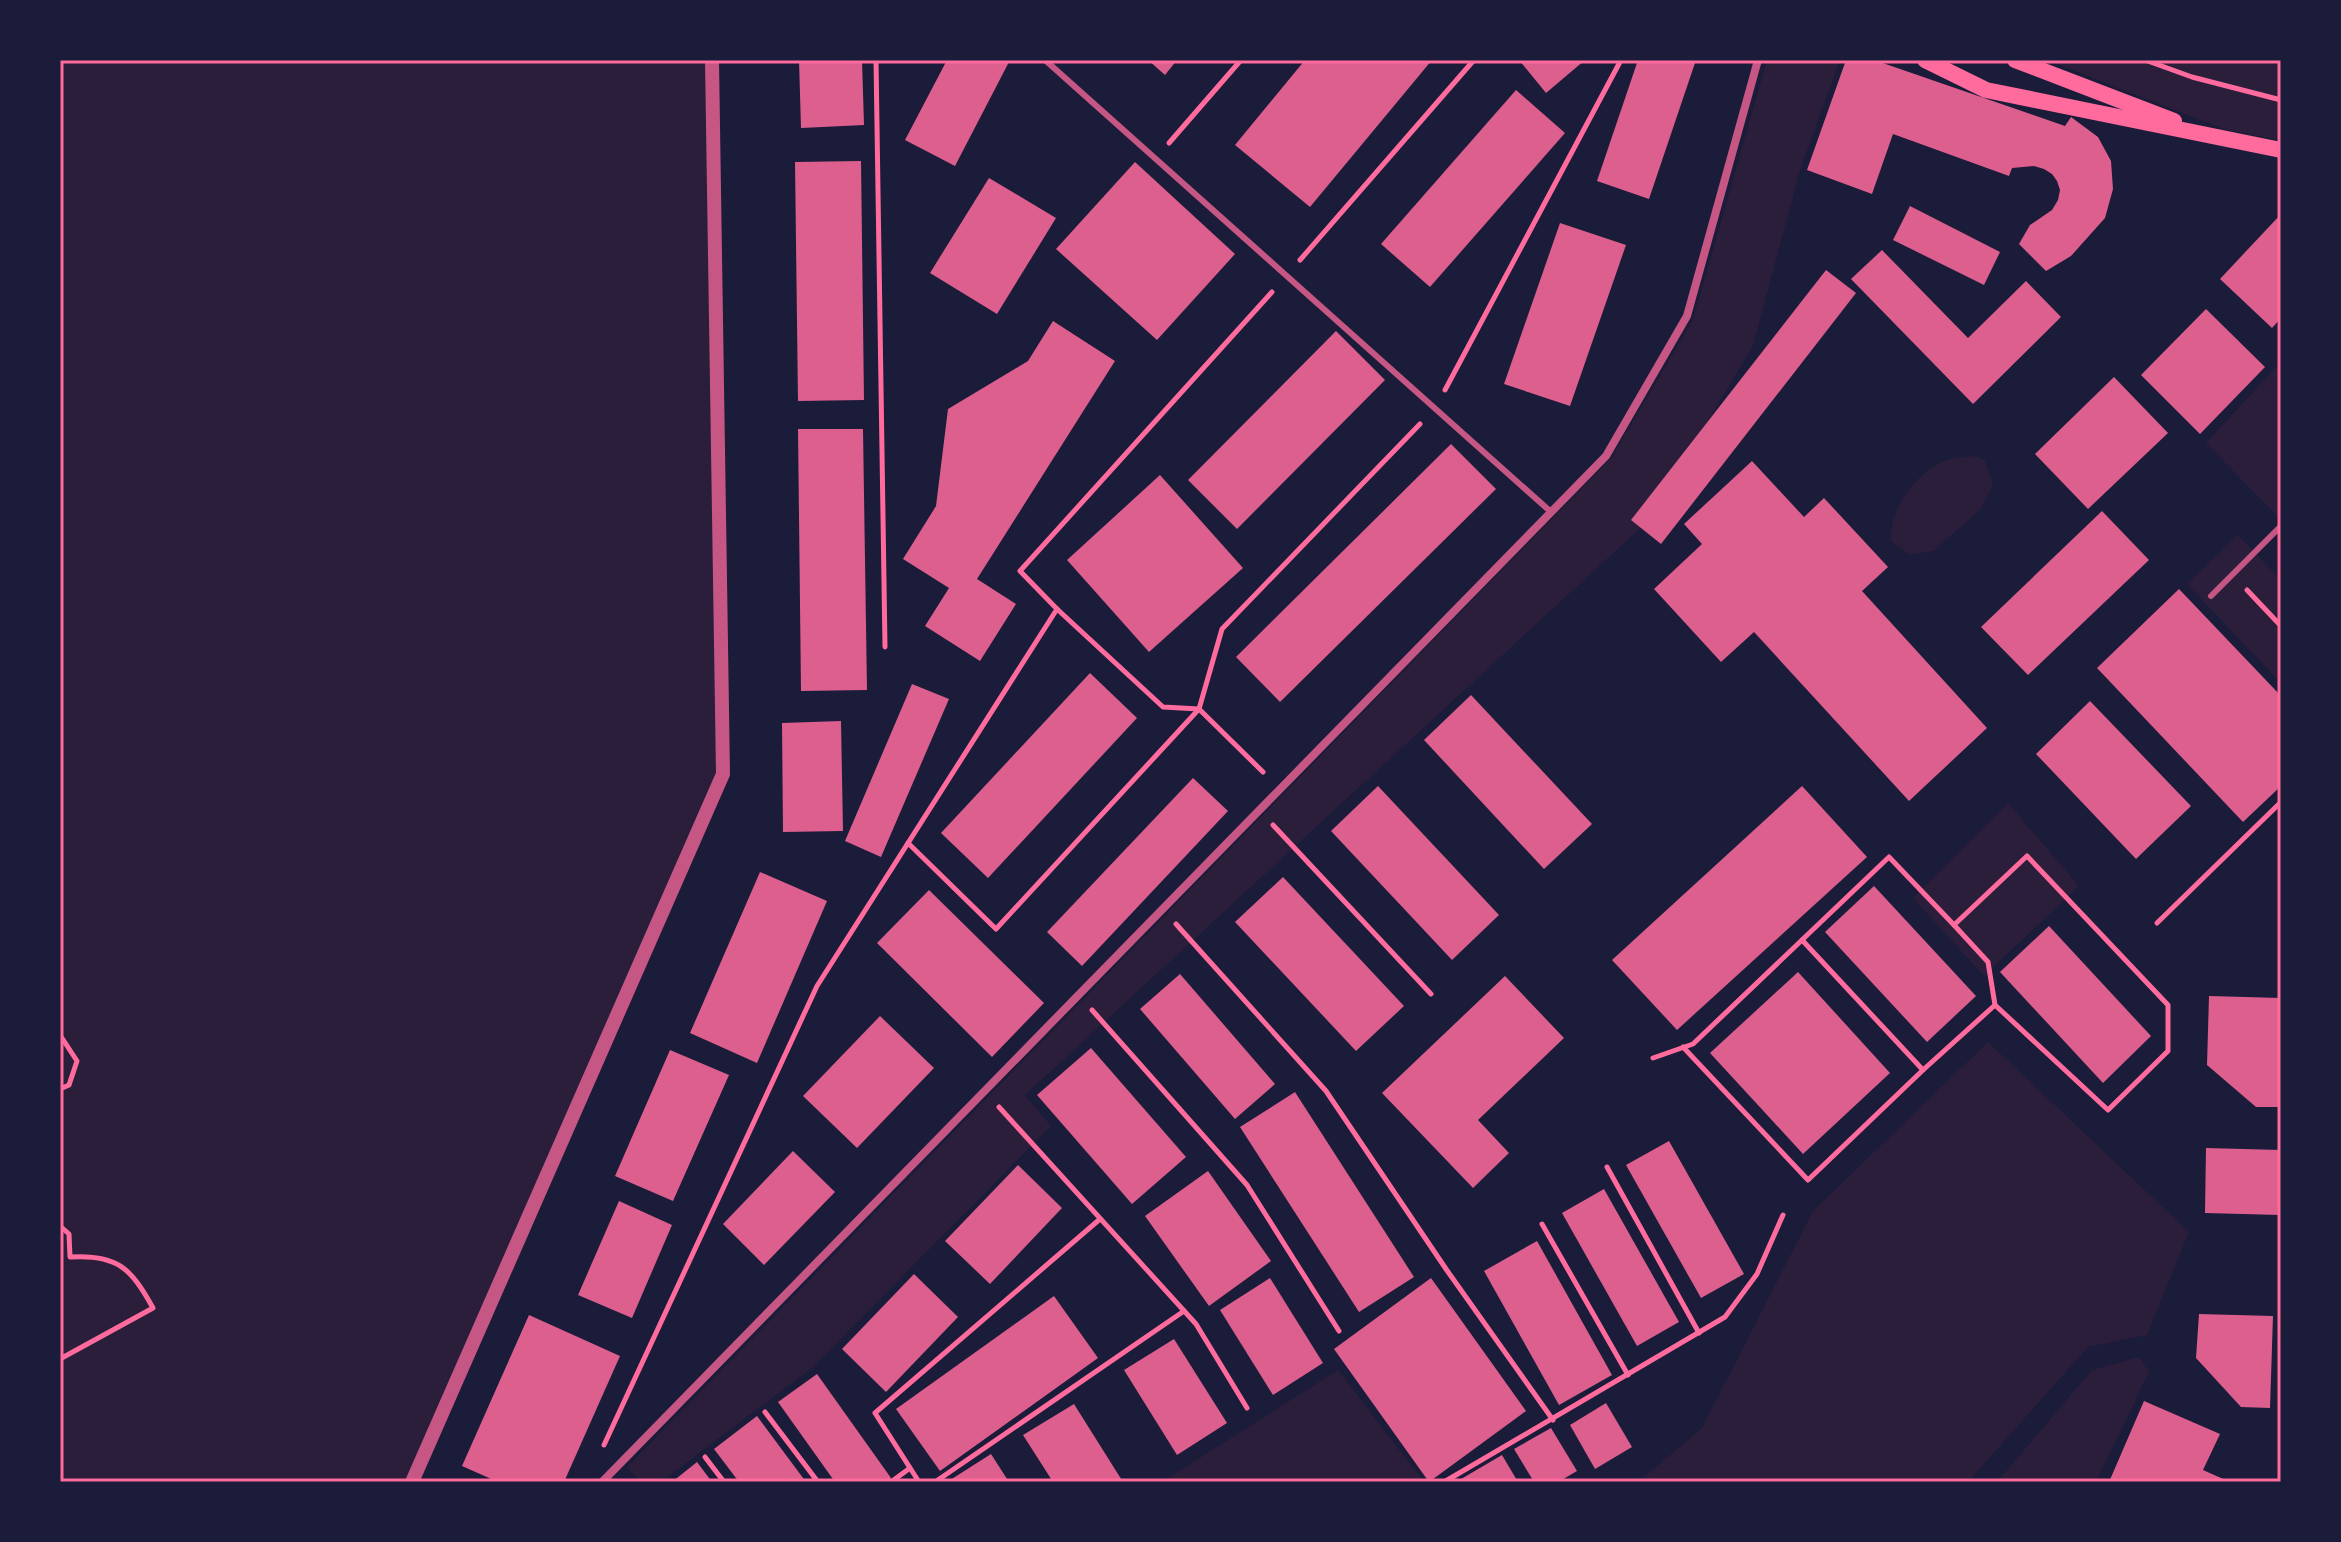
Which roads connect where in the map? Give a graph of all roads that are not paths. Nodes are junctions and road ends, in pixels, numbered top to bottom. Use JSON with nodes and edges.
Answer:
{"nodes":[{"id":1,"x":712,"y":60,"type":"edge"},
{"id":2,"x":1045,"y":60,"type":"edge"},
{"id":3,"x":1758,"y":60,"type":"edge"},
{"id":4,"x":1925,"y":60,"type":"edge"},
{"id":5,"x":2015,"y":60,"type":"edge"},
{"id":6,"x":2220,"y":139,"type":"junction"},
{"id":7,"x":2281,"y":150,"type":"edge"},
{"id":8,"x":1551,"y":512,"type":"junction"},
{"id":9,"x":2281,"y":526,"type":"edge"},
{"id":10,"x":2211,"y":596,"type":"dead end"},
{"id":11,"x":412,"y":1482,"type":"edge"},
{"id":12,"x":602,"y":1482,"type":"edge"}],
"edges":[{"from":1,"to":11,"type":"street"},
{"from":2,"to":8,"type":"lane"},
{"from":3,"to":8,"type":"street"},
{"from":4,"to":6,"type":"main road"},
{"from":5,"to":6,"type":"main road"},
{"from":6,"to":7,"type":"main road"},
{"from":8,"to":12,"type":"street"},
{"from":9,"to":10,"type":"lane"}]}
